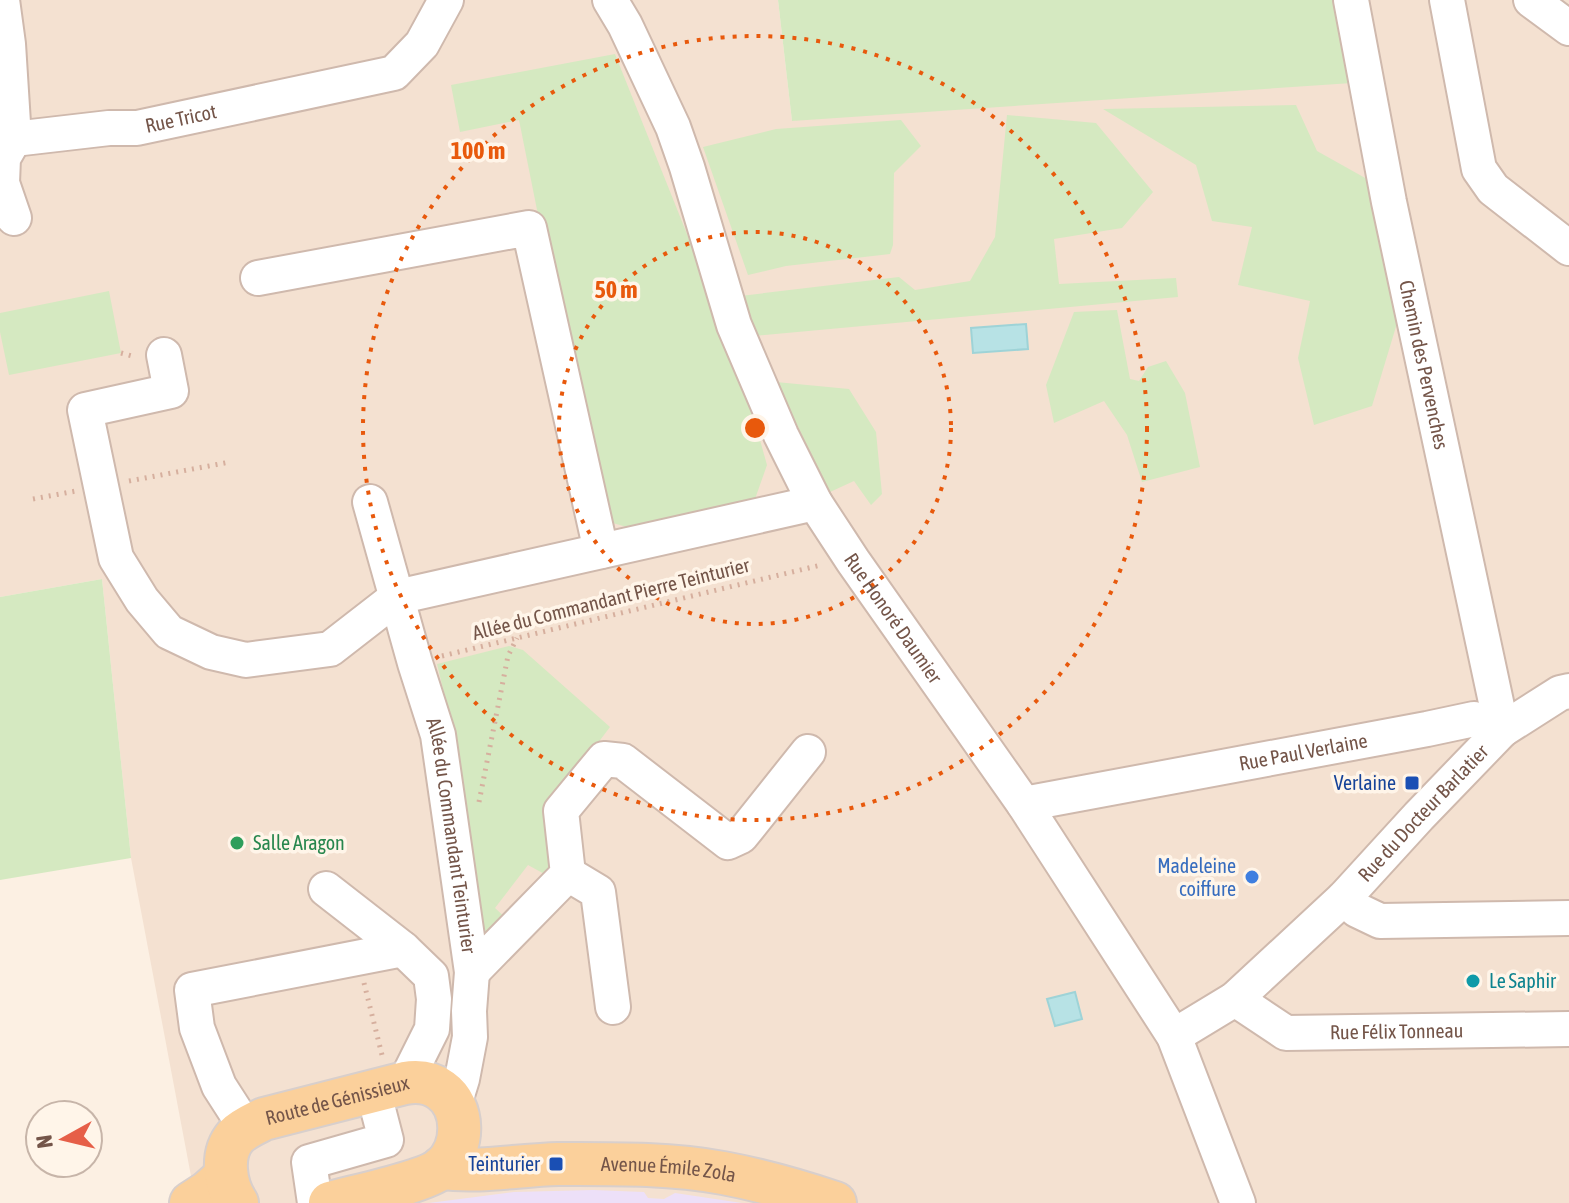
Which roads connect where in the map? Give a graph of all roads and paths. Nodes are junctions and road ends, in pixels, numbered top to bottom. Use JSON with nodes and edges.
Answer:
{"nodes":[{"id":1,"x":2,"y":0,"type":"edge"},
{"id":2,"x":446,"y":0,"type":"edge"},
{"id":3,"x":610,"y":0,"type":"edge"},
{"id":4,"x":1351,"y":0,"type":"edge"},
{"id":5,"x":1447,"y":0,"type":"edge"},
{"id":6,"x":1531,"y":0,"type":"edge"},
{"id":7,"x":1569,"y":28,"type":"edge"},
{"id":8,"x":14,"y":139,"type":"junction"},
{"id":9,"x":14,"y":218,"type":"dead end"},
{"id":10,"x":1569,"y":248,"type":"edge"},
{"id":11,"x":258,"y":278,"type":"dead end"},
{"id":12,"x":164,"y":355,"type":"dead end"},
{"id":13,"x":370,"y":502,"type":"dead end"},
{"id":14,"x":815,"y":503,"type":"junction"},
{"id":15,"x":601,"y":551,"type":"junction"},
{"id":16,"x":847,"y":551,"type":"junction"},
{"id":17,"x":397,"y":597,"type":"junction"},
{"id":18,"x":517,"y":638,"type":"junction"},
{"id":19,"x":415,"y":663,"type":"junction"},
{"id":20,"x":1569,"y":691,"type":"edge"},
{"id":21,"x":1502,"y":730,"type":"junction"},
{"id":22,"x":808,"y":752,"type":"dead end"},
{"id":23,"x":1024,"y":804,"type":"junction"},
{"id":24,"x":478,"y":809,"type":"dead end"},
{"id":25,"x":568,"y":874,"type":"junction"},
{"id":26,"x":326,"y":889,"type":"dead end"},
{"id":27,"x":1344,"y":898,"type":"junction"},
{"id":28,"x":1569,"y":918,"type":"edge"},
{"id":29,"x":410,"y":954,"type":"junction"},
{"id":30,"x":472,"y":972,"type":"junction"},
{"id":31,"x":1235,"y":999,"type":"junction"},
{"id":32,"x":613,"y":1007,"type":"dead end"},
{"id":33,"x":1569,"y":1029,"type":"edge"},
{"id":34,"x":1174,"y":1036,"type":"junction"},
{"id":35,"x":424,"y":1098,"type":"junction"},
{"id":36,"x":246,"y":1128,"type":"junction"},
{"id":37,"x":441,"y":1168,"type":"junction"},
{"id":38,"x":499,"y":1168,"type":"junction"},
{"id":39,"x":232,"y":1190,"type":"edge"},
{"id":40,"x":191,"y":1203,"type":"edge"},
{"id":41,"x":315,"y":1203,"type":"edge"},
{"id":42,"x":330,"y":1203,"type":"edge"},
{"id":43,"x":835,"y":1203,"type":"edge"},
{"id":44,"x":1238,"y":1203,"type":"edge"}],
"edges":[{"from":1,"to":8,"type":"street"},
{"from":2,"to":8,"type":"street","name":"Rue Tricot"},
{"from":3,"to":14,"type":"street","name":"Rue Honoré Daumier"},
{"from":4,"to":21,"type":"street","name":"Chemin des Pervenches"},
{"from":5,"to":10,"type":"street"},
{"from":6,"to":7,"type":"street"},
{"from":8,"to":9,"type":"street"},
{"from":11,"to":15,"type":"street"},
{"from":12,"to":17,"type":"street"},
{"from":13,"to":17,"type":"street","name":"Allée du Commandant Teinturier"},
{"from":14,"to":15,"type":"street"},
{"from":14,"to":16,"type":"street","name":"Rue Honoré Daumier"},
{"from":15,"to":17,"type":"street"},
{"from":16,"to":18,"type":"path","name":"Allée du Commandant Pierre Teinturier"},
{"from":16,"to":23,"type":"street","name":"Rue Honoré Daumier"},
{"from":17,"to":19,"type":"street","name":"Allée du Commandant Teinturier"},
{"from":18,"to":19,"type":"path","name":"Allée du Commandant Pierre Teinturier"},
{"from":18,"to":24,"type":"path"},
{"from":19,"to":30,"type":"street","name":"Allée du Commandant Teinturier"},
{"from":20,"to":21,"type":"street"},
{"from":21,"to":23,"type":"street","name":"Rue Paul Verlaine"},
{"from":21,"to":27,"type":"street","name":"Rue du Docteur Barlatier"},
{"from":22,"to":25,"type":"street"},
{"from":23,"to":34,"type":"street","name":"Rue Honoré Daumier"},
{"from":25,"to":30,"type":"street"},
{"from":25,"to":32,"type":"street"},
{"from":26,"to":29,"type":"street"},
{"from":27,"to":28,"type":"street","name":"Rue du Docteur Barlatier"},
{"from":27,"to":31,"type":"street","name":"Rue du Docteur Barlatier"},
{"from":29,"to":35,"type":"street"},
{"from":29,"to":36,"type":"street"},
{"from":30,"to":35,"type":"street","name":"Allée du Commandant Teinturier"},
{"from":31,"to":33,"type":"street","name":"Rue Félix Tonneau"},
{"from":31,"to":34,"type":"street","name":"Rue du Docteur Barlatier"},
{"from":34,"to":44,"type":"street","name":"Rue Honoré Daumier"},
{"from":35,"to":36,"type":"main road","name":"Route de Génissieux"},
{"from":35,"to":37,"type":"main road"},
{"from":35,"to":38,"type":"main road"},
{"from":35,"to":41,"type":"street"},
{"from":36,"to":39,"type":"main road","name":"Route de Génissieux"},
{"from":37,"to":38,"type":"main road"},
{"from":37,"to":42,"type":"main road"},
{"from":38,"to":43,"type":"main road","name":"Avenue Émile Zola"},
{"from":39,"to":40,"type":"main road","name":"Route de Génissieux"}]}
